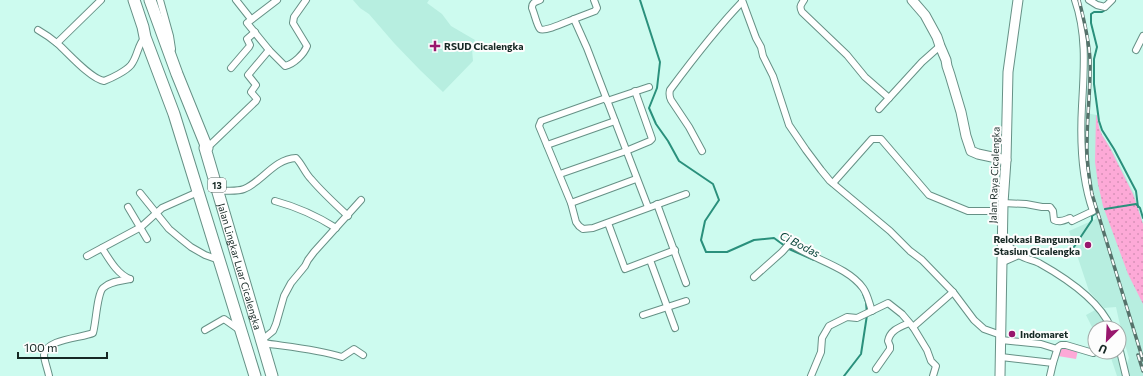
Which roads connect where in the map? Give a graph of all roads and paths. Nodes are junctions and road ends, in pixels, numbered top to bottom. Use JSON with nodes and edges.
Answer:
{"nodes":[{"id":1,"x":101,"y":0,"type":"edge"},
{"id":2,"x":129,"y":0,"type":"edge"},
{"id":3,"x":134,"y":0,"type":"edge"},
{"id":4,"x":150,"y":0,"type":"edge"},
{"id":5,"x":160,"y":0,"type":"edge"},
{"id":6,"x":236,"y":0,"type":"edge"},
{"id":7,"x":277,"y":0,"type":"edge"},
{"id":8,"x":306,"y":0,"type":"edge"},
{"id":9,"x":540,"y":0,"type":"edge"},
{"id":10,"x":594,"y":0,"type":"edge"},
{"id":11,"x":804,"y":0,"type":"edge"},
{"id":12,"x":912,"y":0,"type":"edge"},
{"id":13,"x":1018,"y":0,"type":"edge"},
{"id":14,"x":1075,"y":0,"type":"edge"},
{"id":15,"x":1089,"y":0,"type":"edge"},
{"id":16,"x":1112,"y":0,"type":"edge"},
{"id":17,"x":742,"y":1,"type":"edge"},
{"id":18,"x":251,"y":19,"type":"junction"},
{"id":19,"x":574,"y":19,"type":"junction"},
{"id":20,"x":38,"y":30,"type":"dead end"},
{"id":21,"x":144,"y":32,"type":"junction"},
{"id":22,"x":255,"y":32,"type":"junction"},
{"id":23,"x":1143,"y":36,"type":"edge"},
{"id":24,"x":57,"y":43,"type":"junction"},
{"id":25,"x":940,"y":46,"type":"junction"},
{"id":26,"x":269,"y":50,"type":"junction"},
{"id":27,"x":1136,"y":50,"type":"dead end"},
{"id":28,"x":231,"y":68,"type":"dead end"},
{"id":29,"x":177,"y":74,"type":"junction"},
{"id":30,"x":650,"y":87,"type":"dead end"},
{"id":31,"x":636,"y":91,"type":"junction"},
{"id":32,"x":889,"y":98,"type":"junction"},
{"id":33,"x":607,"y":99,"type":"junction"},
{"id":34,"x":879,"y":109,"type":"dead end"},
{"id":35,"x":615,"y":121,"type":"junction"},
{"id":36,"x":547,"y":145,"type":"junction"},
{"id":37,"x":207,"y":148,"type":"junction"},
{"id":38,"x":702,"y":151,"type":"dead end"},
{"id":39,"x":626,"y":152,"type":"junction"},
{"id":40,"x":1006,"y":160,"type":"junction"},
{"id":41,"x":560,"y":174,"type":"junction"},
{"id":42,"x":636,"y":179,"type":"junction"},
{"id":43,"x":833,"y":183,"type":"junction"},
{"id":44,"x":218,"y":191,"type":"junction"},
{"id":45,"x":140,"y":192,"type":"dead end"},
{"id":46,"x":198,"y":192,"type":"junction"},
{"id":47,"x":686,"y":194,"type":"dead end"},
{"id":48,"x":362,"y":200,"type":"dead end"},
{"id":49,"x":275,"y":201,"type":"dead end"},
{"id":50,"x":571,"y":203,"type":"junction"},
{"id":51,"x":657,"y":204,"type":"junction"},
{"id":52,"x":128,"y":207,"type":"dead end"},
{"id":53,"x":648,"y":207,"type":"junction"},
{"id":54,"x":1004,"y":207,"type":"junction"},
{"id":55,"x":157,"y":213,"type":"junction"},
{"id":56,"x":348,"y":216,"type":"junction"},
{"id":57,"x":608,"y":223,"type":"junction"},
{"id":58,"x":141,"y":227,"type":"junction"},
{"id":59,"x":336,"y":228,"type":"junction"},
{"id":60,"x":147,"y":239,"type":"dead end"},
{"id":61,"x":1003,"y":241,"type":"junction"},
{"id":62,"x":102,"y":248,"type":"junction"},
{"id":63,"x":674,"y":250,"type":"junction"},
{"id":64,"x":1019,"y":255,"type":"junction"},
{"id":65,"x":87,"y":256,"type":"dead end"},
{"id":66,"x":219,"y":260,"type":"junction"},
{"id":67,"x":650,"y":260,"type":"junction"},
{"id":68,"x":1003,"y":262,"type":"junction"},
{"id":69,"x":754,"y":277,"type":"dead end"},
{"id":70,"x":686,"y":283,"type":"dead end"},
{"id":71,"x":953,"y":292,"type":"junction"},
{"id":72,"x":686,"y":301,"type":"dead end"},
{"id":73,"x":667,"y":307,"type":"junction"},
{"id":74,"x":872,"y":311,"type":"junction"},
{"id":75,"x":643,"y":315,"type":"dead end"},
{"id":76,"x":1108,"y":320,"type":"edge"},
{"id":77,"x":911,"y":325,"type":"junction"},
{"id":78,"x":674,"y":328,"type":"dead end"},
{"id":79,"x":205,"y":330,"type":"dead end"},
{"id":80,"x":241,"y":331,"type":"junction"},
{"id":81,"x":1001,"y":337,"type":"junction"},
{"id":82,"x":263,"y":342,"type":"junction"},
{"id":83,"x":1057,"y":350,"type":"junction"},
{"id":84,"x":1087,"y":351,"type":"edge"},
{"id":85,"x":363,"y":354,"type":"dead end"},
{"id":86,"x":1001,"y":357,"type":"junction"},
{"id":87,"x":1122,"y":360,"type":"edge"},
{"id":88,"x":1053,"y":363,"type":"junction"},
{"id":89,"x":876,"y":369,"type":"dead end"},
{"id":90,"x":49,"y":376,"type":"edge"},
{"id":91,"x":255,"y":376,"type":"edge"},
{"id":92,"x":272,"y":376,"type":"edge"},
{"id":93,"x":811,"y":376,"type":"edge"},
{"id":94,"x":933,"y":376,"type":"edge"},
{"id":95,"x":1000,"y":376,"type":"edge"},
{"id":96,"x":1050,"y":376,"type":"edge"},
{"id":97,"x":1126,"y":376,"type":"edge"}],
"edges":[{"from":1,"to":24,"type":"street"},
{"from":2,"to":21,"type":"street"},
{"from":3,"to":21,"type":"highway","name":"Jalan Lingkar Luar Cicalengka","number":"13"},
{"from":4,"to":29,"type":"highway","name":"Jalan Lingkar Luar Cicalengka","number":"13"},
{"from":5,"to":29,"type":"street"},
{"from":6,"to":18,"type":"street"},
{"from":7,"to":18,"type":"street"},
{"from":8,"to":26,"type":"street"},
{"from":9,"to":19,"type":"street"},
{"from":10,"to":19,"type":"street"},
{"from":11,"to":32,"type":"street"},
{"from":12,"to":25,"type":"main road"},
{"from":13,"to":40,"type":"main road","name":"Jalan Raya Cicalengka"},
{"from":14,"to":54,"type":"street"},
{"from":15,"to":16,"type":"street"},
{"from":17,"to":38,"type":"street"},
{"from":17,"to":43,"type":"street"},
{"from":18,"to":22,"type":"street"},
{"from":19,"to":33,"type":"street"},
{"from":20,"to":24,"type":"street"},
{"from":21,"to":24,"type":"street"},
{"from":21,"to":46,"type":"highway","name":"Jalan Lingkar Luar Cicalengka","number":"13"},
{"from":22,"to":26,"type":"street"},
{"from":22,"to":28,"type":"street"},
{"from":23,"to":27,"type":"street"},
{"from":25,"to":32,"type":"street"},
{"from":25,"to":40,"type":"main road"},
{"from":26,"to":37,"type":"street"},
{"from":29,"to":37,"type":"highway","name":"Jalan Lingkar Luar Cicalengka","number":"13"},
{"from":30,"to":31,"type":"street"},
{"from":31,"to":33,"type":"street"},
{"from":31,"to":39,"type":"street"},
{"from":32,"to":34,"type":"street"},
{"from":33,"to":35,"type":"street"},
{"from":33,"to":36,"type":"street"},
{"from":35,"to":36,"type":"street"},
{"from":35,"to":39,"type":"street"},
{"from":36,"to":41,"type":"street"},
{"from":37,"to":44,"type":"highway","name":"Jalan Lingkar Luar Cicalengka","number":"13"},
{"from":39,"to":41,"type":"street"},
{"from":39,"to":42,"type":"street"},
{"from":40,"to":54,"type":"main road","name":"Jalan Raya Cicalengka"},
{"from":41,"to":50,"type":"street"},
{"from":42,"to":50,"type":"street"},
{"from":42,"to":53,"type":"street"},
{"from":43,"to":54,"type":"street"},
{"from":43,"to":71,"type":"street"},
{"from":44,"to":56,"type":"street"},
{"from":44,"to":82,"type":"highway","name":"Jalan Lingkar Luar Cicalengka","number":"13"},
{"from":45,"to":55,"type":"street"},
{"from":46,"to":55,"type":"street"},
{"from":46,"to":66,"type":"highway","name":"Jalan Lingkar Luar Cicalengka","number":"13"},
{"from":47,"to":51,"type":"street"},
{"from":48,"to":56,"type":"street"},
{"from":49,"to":59,"type":"street"},
{"from":50,"to":57,"type":"street"},
{"from":51,"to":53,"type":"street"},
{"from":51,"to":63,"type":"street"},
{"from":52,"to":58,"type":"street"},
{"from":53,"to":57,"type":"street"},
{"from":54,"to":61,"type":"main road","name":"Jalan Raya Cicalengka"},
{"from":55,"to":58,"type":"street"},
{"from":55,"to":66,"type":"street"},
{"from":56,"to":59,"type":"street"},
{"from":57,"to":67,"type":"street"},
{"from":58,"to":60,"type":"street"},
{"from":58,"to":62,"type":"street"},
{"from":59,"to":82,"type":"street"},
{"from":61,"to":64,"type":"street"},
{"from":61,"to":68,"type":"main road","name":"Jalan Raya Cicalengka"},
{"from":62,"to":65,"type":"street"},
{"from":62,"to":90,"type":"street"},
{"from":63,"to":67,"type":"street"},
{"from":63,"to":70,"type":"street"},
{"from":64,"to":68,"type":"street"},
{"from":64,"to":76,"type":"street"},
{"from":66,"to":80,"type":"highway","name":"Jalan Lingkar Luar Cicalengka","number":"13"},
{"from":67,"to":73,"type":"street"},
{"from":68,"to":81,"type":"main road","name":"Jalan Raya Cicalengka"},
{"from":69,"to":74,"type":"street"},
{"from":71,"to":77,"type":"street"},
{"from":71,"to":81,"type":"street"},
{"from":72,"to":73,"type":"street"},
{"from":73,"to":75,"type":"street"},
{"from":73,"to":78,"type":"street"},
{"from":74,"to":77,"type":"street"},
{"from":74,"to":93,"type":"street"},
{"from":77,"to":89,"type":"street"},
{"from":77,"to":94,"type":"street"},
{"from":79,"to":80,"type":"street"},
{"from":80,"to":91,"type":"highway","name":"Jalan Lingkar Luar Cicalengka","number":"13"},
{"from":81,"to":83,"type":"street"},
{"from":81,"to":86,"type":"main road","name":"Jalan Raya Cicalengka"},
{"from":82,"to":85,"type":"street"},
{"from":82,"to":92,"type":"highway","name":"Jalan Lingkar Luar Cicalengka","number":"13"},
{"from":83,"to":84,"type":"street"},
{"from":83,"to":88,"type":"street"},
{"from":86,"to":88,"type":"street"},
{"from":86,"to":95,"type":"main road","name":"Jalan Raya Cicalengka"},
{"from":87,"to":97,"type":"street"},
{"from":88,"to":96,"type":"street"}]}
